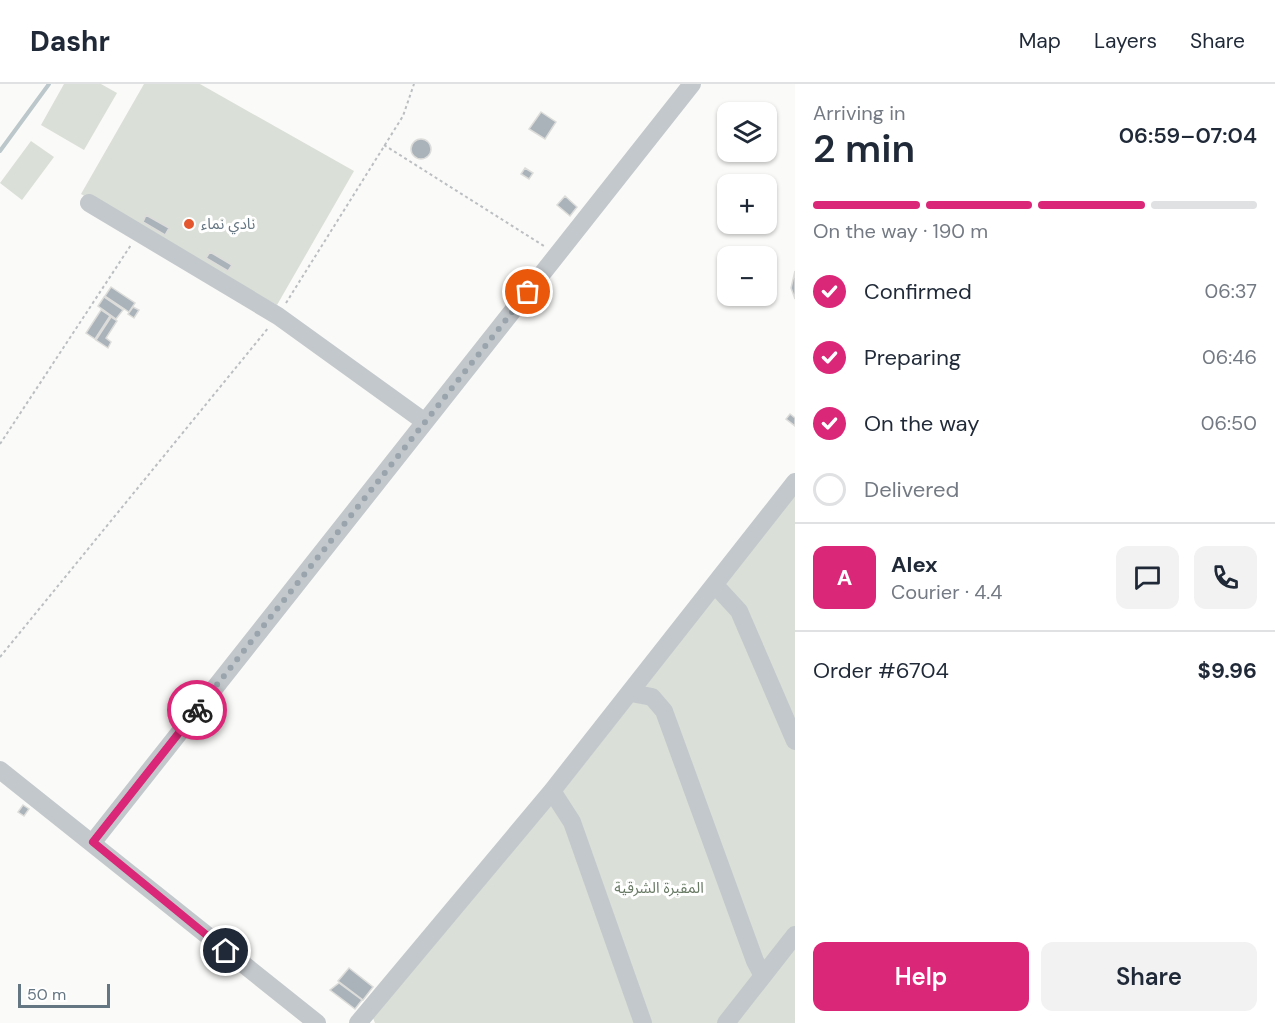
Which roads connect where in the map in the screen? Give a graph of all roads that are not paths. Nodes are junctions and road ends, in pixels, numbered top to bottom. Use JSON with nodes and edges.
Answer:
{"nodes":[{"id":1,"x":692,"y":84,"type":"edge"},
{"id":2,"x":90,"y":203,"type":"dead end"},
{"id":3,"x":425,"y":422,"type":"junction"},
{"id":4,"x":795,"y":482,"type":"edge"},
{"id":5,"x":715,"y":585,"type":"junction"},
{"id":6,"x":631,"y":693,"type":"junction"},
{"id":7,"x":795,"y":741,"type":"edge"},
{"id":8,"x":0,"y":770,"type":"edge"},
{"id":9,"x":552,"y":791,"type":"junction"},
{"id":10,"x":93,"y":842,"type":"junction"},
{"id":11,"x":795,"y":935,"type":"edge"},
{"id":12,"x":763,"y":976,"type":"junction"},
{"id":13,"x":317,"y":1023,"type":"edge"},
{"id":14,"x":358,"y":1023,"type":"edge"},
{"id":15,"x":643,"y":1023,"type":"edge"},
{"id":16,"x":726,"y":1023,"type":"edge"}],
"edges":[{"from":1,"to":3,"type":"street"},
{"from":2,"to":3,"type":"street"},
{"from":3,"to":10,"type":"street"},
{"from":4,"to":5,"type":"street"},
{"from":5,"to":6,"type":"street"},
{"from":5,"to":7,"type":"street"},
{"from":6,"to":9,"type":"street"},
{"from":6,"to":12,"type":"street"},
{"from":8,"to":10,"type":"street"},
{"from":9,"to":14,"type":"street"},
{"from":9,"to":15,"type":"street"},
{"from":10,"to":13,"type":"street"},
{"from":11,"to":12,"type":"street"},
{"from":12,"to":16,"type":"street"}]}
